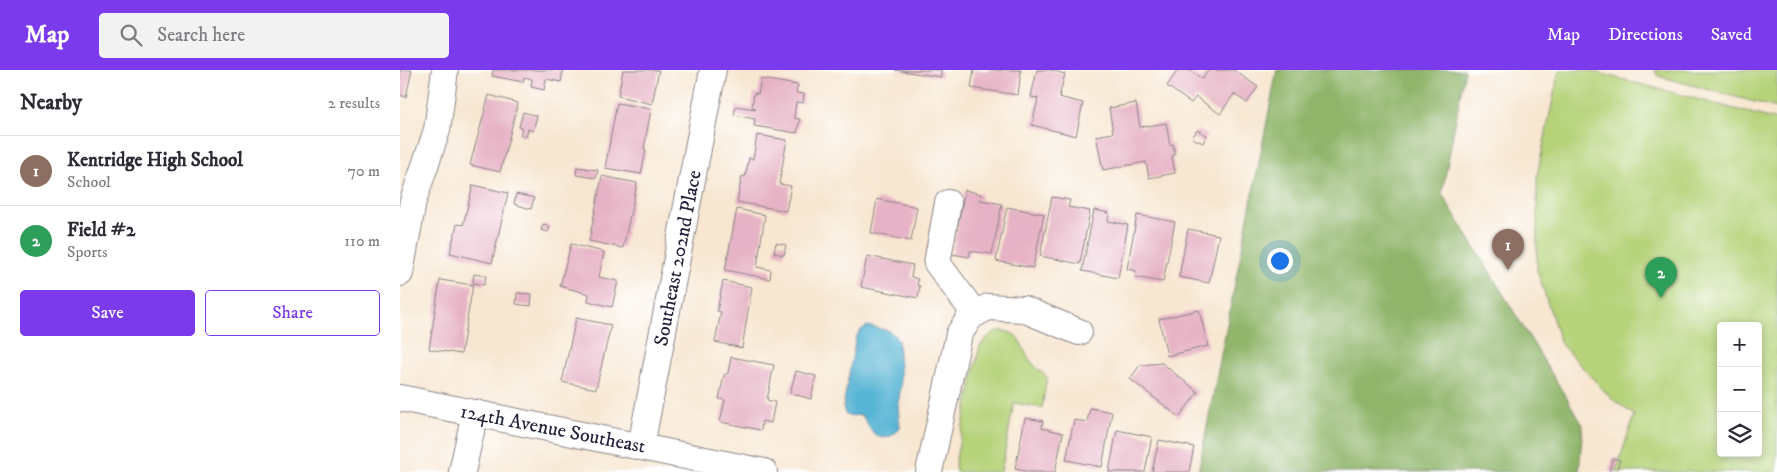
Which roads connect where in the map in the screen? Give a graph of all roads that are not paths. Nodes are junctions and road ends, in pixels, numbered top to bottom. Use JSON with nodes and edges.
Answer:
{"nodes":[{"id":1,"x":445,"y":70,"type":"edge"},
{"id":2,"x":713,"y":70,"type":"edge"},
{"id":3,"x":407,"y":199,"type":"edge"},
{"id":4,"x":948,"y":203,"type":"dead end"},
{"id":5,"x":400,"y":273,"type":"edge"},
{"id":6,"x":974,"y":314,"type":"junction"},
{"id":7,"x":1079,"y":332,"type":"dead end"},
{"id":8,"x":400,"y":398,"type":"edge"},
{"id":9,"x":475,"y":413,"type":"junction"},
{"id":10,"x":641,"y":446,"type":"junction"},
{"id":11,"x":462,"y":472,"type":"edge"},
{"id":12,"x":764,"y":472,"type":"edge"},
{"id":13,"x":929,"y":472,"type":"edge"}],
"edges":[{"from":1,"to":3,"type":"street"},
{"from":2,"to":10,"type":"street","name":"Southeast 202nd Place"},
{"from":3,"to":5,"type":"street"},
{"from":4,"to":6,"type":"street"},
{"from":6,"to":7,"type":"street"},
{"from":6,"to":13,"type":"street"},
{"from":8,"to":9,"type":"street","name":"124th Avenue Southeast"},
{"from":9,"to":10,"type":"street","name":"124th Avenue Southeast"},
{"from":9,"to":11,"type":"street"},
{"from":10,"to":12,"type":"street","name":"124th Avenue Southeast"}]}
